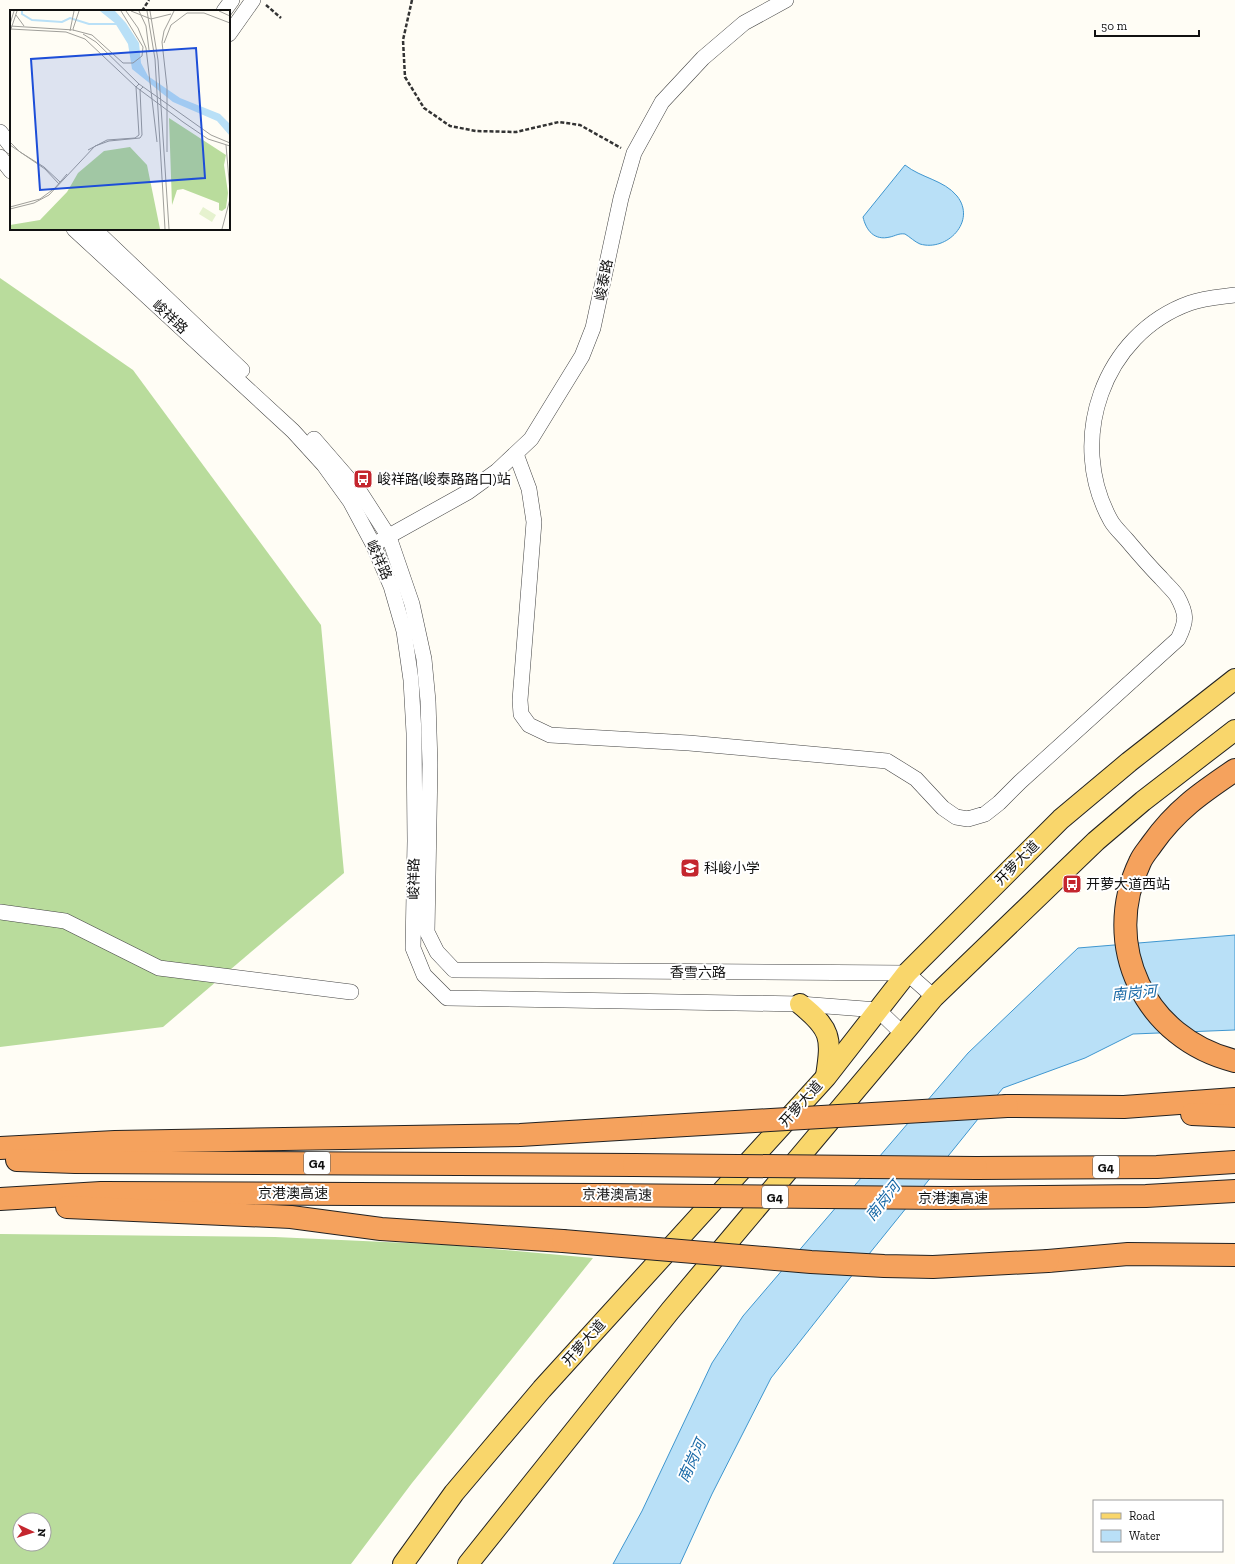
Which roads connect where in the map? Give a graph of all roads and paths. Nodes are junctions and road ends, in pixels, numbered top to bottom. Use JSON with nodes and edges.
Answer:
{"nodes":[{"id":1,"x":149,"y":0,"type":"edge"},
{"id":2,"x":232,"y":0,"type":"edge"},
{"id":3,"x":253,"y":0,"type":"edge"},
{"id":4,"x":260,"y":0,"type":"edge"},
{"id":5,"x":412,"y":0,"type":"edge"},
{"id":6,"x":786,"y":0,"type":"edge"},
{"id":7,"x":143,"y":10,"type":"edge"},
{"id":8,"x":225,"y":10,"type":"edge"},
{"id":9,"x":281,"y":18,"type":"dead end"},
{"id":10,"x":230,"y":33,"type":"edge"},
{"id":11,"x":0,"y":132,"type":"edge"},
{"id":12,"x":10,"y":145,"type":"edge"},
{"id":13,"x":634,"y":153,"type":"junction"},
{"id":14,"x":0,"y":157,"type":"edge"},
{"id":15,"x":10,"y":170,"type":"edge"},
{"id":16,"x":75,"y":230,"type":"edge"},
{"id":17,"x":95,"y":230,"type":"edge"},
{"id":18,"x":1235,"y":295,"type":"edge"},
{"id":19,"x":516,"y":454,"type":"junction"},
{"id":20,"x":389,"y":537,"type":"junction"},
{"id":21,"x":373,"y":544,"type":"junction"},
{"id":22,"x":1235,"y":679,"type":"edge"},
{"id":23,"x":1235,"y":730,"type":"edge"},
{"id":24,"x":1235,"y":770,"type":"edge"},
{"id":25,"x":0,"y":912,"type":"edge"},
{"id":26,"x":454,"y":970,"type":"joint"},
{"id":27,"x":907,"y":973,"type":"junction"},
{"id":28,"x":351,"y":992,"type":"dead end"},
{"id":29,"x":934,"y":997,"type":"junction"},
{"id":30,"x":800,"y":1004,"type":"junction"},
{"id":31,"x":878,"y":1010,"type":"junction"},
{"id":32,"x":903,"y":1034,"type":"junction"},
{"id":33,"x":1235,"y":1061,"type":"edge"},
{"id":34,"x":826,"y":1077,"type":"junction"},
{"id":35,"x":1235,"y":1099,"type":"edge"},
{"id":36,"x":1124,"y":1107,"type":"junction"},
{"id":37,"x":1235,"y":1116,"type":"edge"},
{"id":38,"x":0,"y":1148,"type":"edge"},
{"id":39,"x":0,"y":1159,"type":"edge"},
{"id":40,"x":1235,"y":1162,"type":"edge"},
{"id":41,"x":1235,"y":1191,"type":"edge"},
{"id":42,"x":0,"y":1201,"type":"edge"},
{"id":43,"x":1235,"y":1241,"type":"edge"},
{"id":44,"x":1128,"y":1254,"type":"junction"},
{"id":45,"x":1235,"y":1255,"type":"edge"},
{"id":46,"x":403,"y":1564,"type":"edge"},
{"id":47,"x":468,"y":1564,"type":"edge"}],
"edges":[{"from":1,"to":7,"type":"path"},
{"from":2,"to":8,"type":"street"},
{"from":3,"to":10,"type":"street"},
{"from":4,"to":9,"type":"path"},
{"from":5,"to":13,"type":"path"},
{"from":6,"to":13,"type":"street","name":"峻泰路"},
{"from":11,"to":12,"type":"street"},
{"from":13,"to":19,"type":"street","name":"峻泰路"},
{"from":14,"to":15,"type":"street"},
{"from":16,"to":21,"type":"street","name":"峻祥路"},
{"from":17,"to":20,"type":"street","name":"峻祥路"},
{"from":18,"to":19,"type":"street"},
{"from":19,"to":20,"type":"street","name":"峻泰路"},
{"from":20,"to":21,"type":"street","name":"峻泰路"},
{"from":20,"to":26,"type":"street","name":"峻祥路"},
{"from":21,"to":30,"type":"street","name":"峻祥路"},
{"from":22,"to":27,"type":"main road","name":"开萝大道"},
{"from":23,"to":29,"type":"main road"},
{"from":24,"to":33,"type":"highway"},
{"from":25,"to":28,"type":"street"},
{"from":26,"to":27,"type":"street","name":"香雪六路"},
{"from":27,"to":29,"type":"street"},
{"from":27,"to":31,"type":"main road","name":"开萝大道"},
{"from":29,"to":32,"type":"main road"},
{"from":30,"to":31,"type":"street"},
{"from":30,"to":34,"type":"main road"},
{"from":31,"to":32,"type":"street"},
{"from":31,"to":34,"type":"main road","name":"开萝大道"},
{"from":32,"to":47,"type":"main road"},
{"from":34,"to":46,"type":"main road","name":"开萝大道"},
{"from":35,"to":36,"type":"highway"},
{"from":36,"to":37,"type":"highway"},
{"from":36,"to":38,"type":"highway","bridge":true},
{"from":39,"to":40,"type":"highway","number":"G4","bridge":true},
{"from":41,"to":42,"type":"highway","name":"京港澳高速","number":"G4","bridge":true},
{"from":42,"to":44,"type":"highway","bridge":true},
{"from":43,"to":44,"type":"highway"},
{"from":44,"to":45,"type":"highway"}]}
